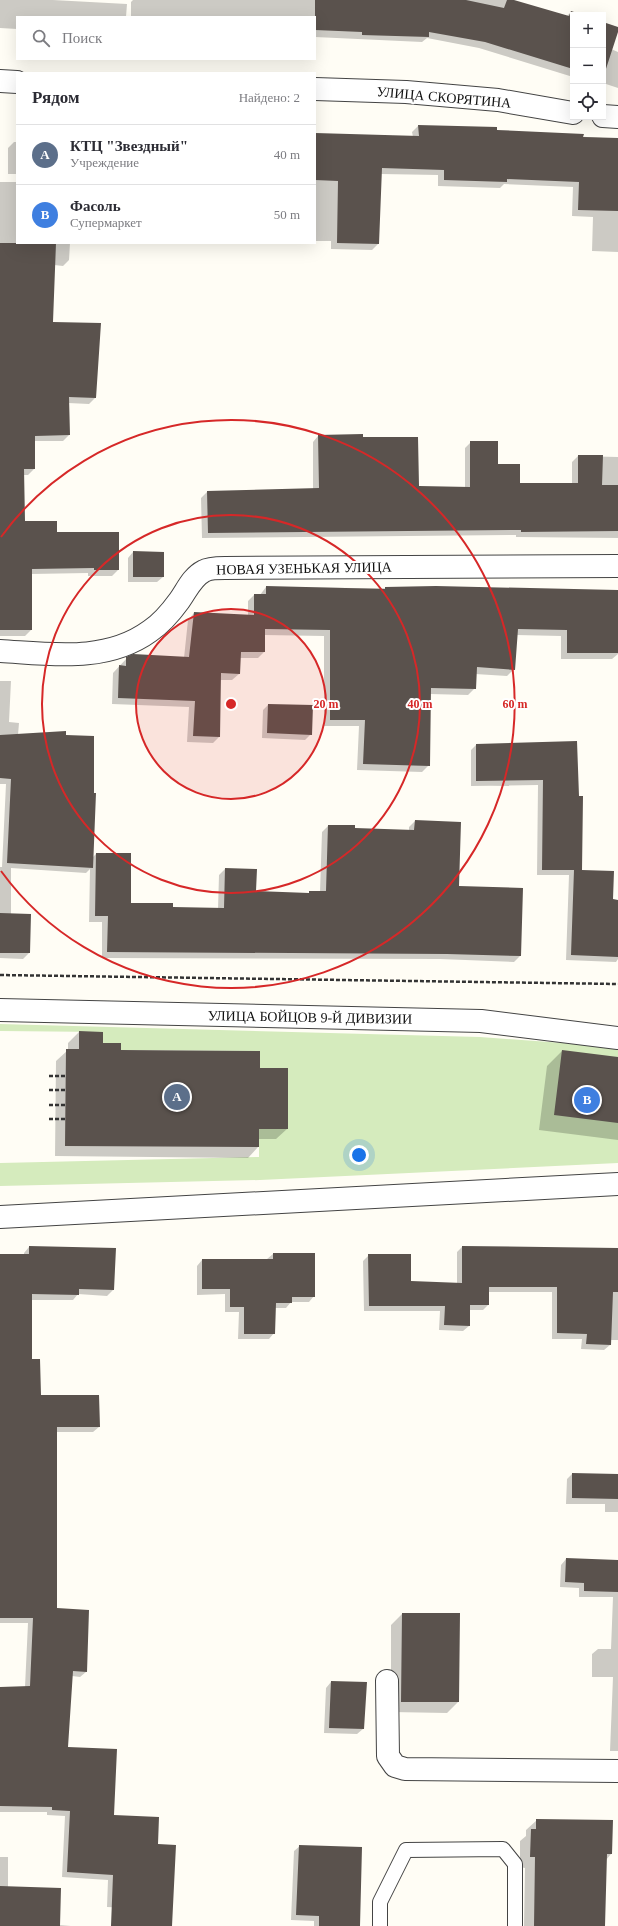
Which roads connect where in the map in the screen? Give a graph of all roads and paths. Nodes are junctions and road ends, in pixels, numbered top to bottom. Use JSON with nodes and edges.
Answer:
{"nodes":[{"id":1,"x":0,"y":81,"type":"edge"},
{"id":2,"x":16,"y":82,"type":"edge"},
{"id":3,"x":316,"y":89,"type":"edge"},
{"id":4,"x":570,"y":112,"type":"edge"},
{"id":5,"x":606,"y":116,"type":"edge"},
{"id":6,"x":618,"y":117,"type":"edge"},
{"id":7,"x":618,"y":566,"type":"edge"},
{"id":8,"x":0,"y":651,"type":"edge"},
{"id":9,"x":0,"y":976,"type":"edge"},
{"id":10,"x":618,"y":984,"type":"edge"},
{"id":11,"x":0,"y":1010,"type":"edge"},
{"id":12,"x":618,"y":1038,"type":"edge"},
{"id":13,"x":49,"y":1076,"type":"dead end"},
{"id":14,"x":66,"y":1076,"type":"dead end"},
{"id":15,"x":49,"y":1090,"type":"dead end"},
{"id":16,"x":66,"y":1090,"type":"dead end"},
{"id":17,"x":66,"y":1104,"type":"dead end"},
{"id":18,"x":49,"y":1105,"type":"dead end"},
{"id":19,"x":49,"y":1119,"type":"dead end"},
{"id":20,"x":65,"y":1119,"type":"dead end"},
{"id":21,"x":618,"y":1184,"type":"edge"},
{"id":22,"x":0,"y":1217,"type":"edge"},
{"id":23,"x":387,"y":1681,"type":"dead end"},
{"id":24,"x":618,"y":1771,"type":"edge"},
{"id":25,"x":380,"y":1926,"type":"edge"},
{"id":26,"x":515,"y":1926,"type":"edge"}],
"edges":[{"from":1,"to":2,"type":"street"},
{"from":3,"to":4,"type":"street","name":"УЛИЦА СКОРЯТИНА"},
{"from":5,"to":6,"type":"street"},
{"from":7,"to":8,"type":"street","name":"НОВАЯ УЗЕНЬКАЯ УЛИЦА"},
{"from":9,"to":10,"type":"path"},
{"from":11,"to":12,"type":"street","name":"УЛИЦА БОЙЦОВ 9-Й ДИВИЗИИ"},
{"from":13,"to":14,"type":"path"},
{"from":15,"to":16,"type":"path"},
{"from":17,"to":18,"type":"path"},
{"from":19,"to":20,"type":"path"},
{"from":21,"to":22,"type":"street"},
{"from":23,"to":24,"type":"street"},
{"from":25,"to":26,"type":"lane"}]}
